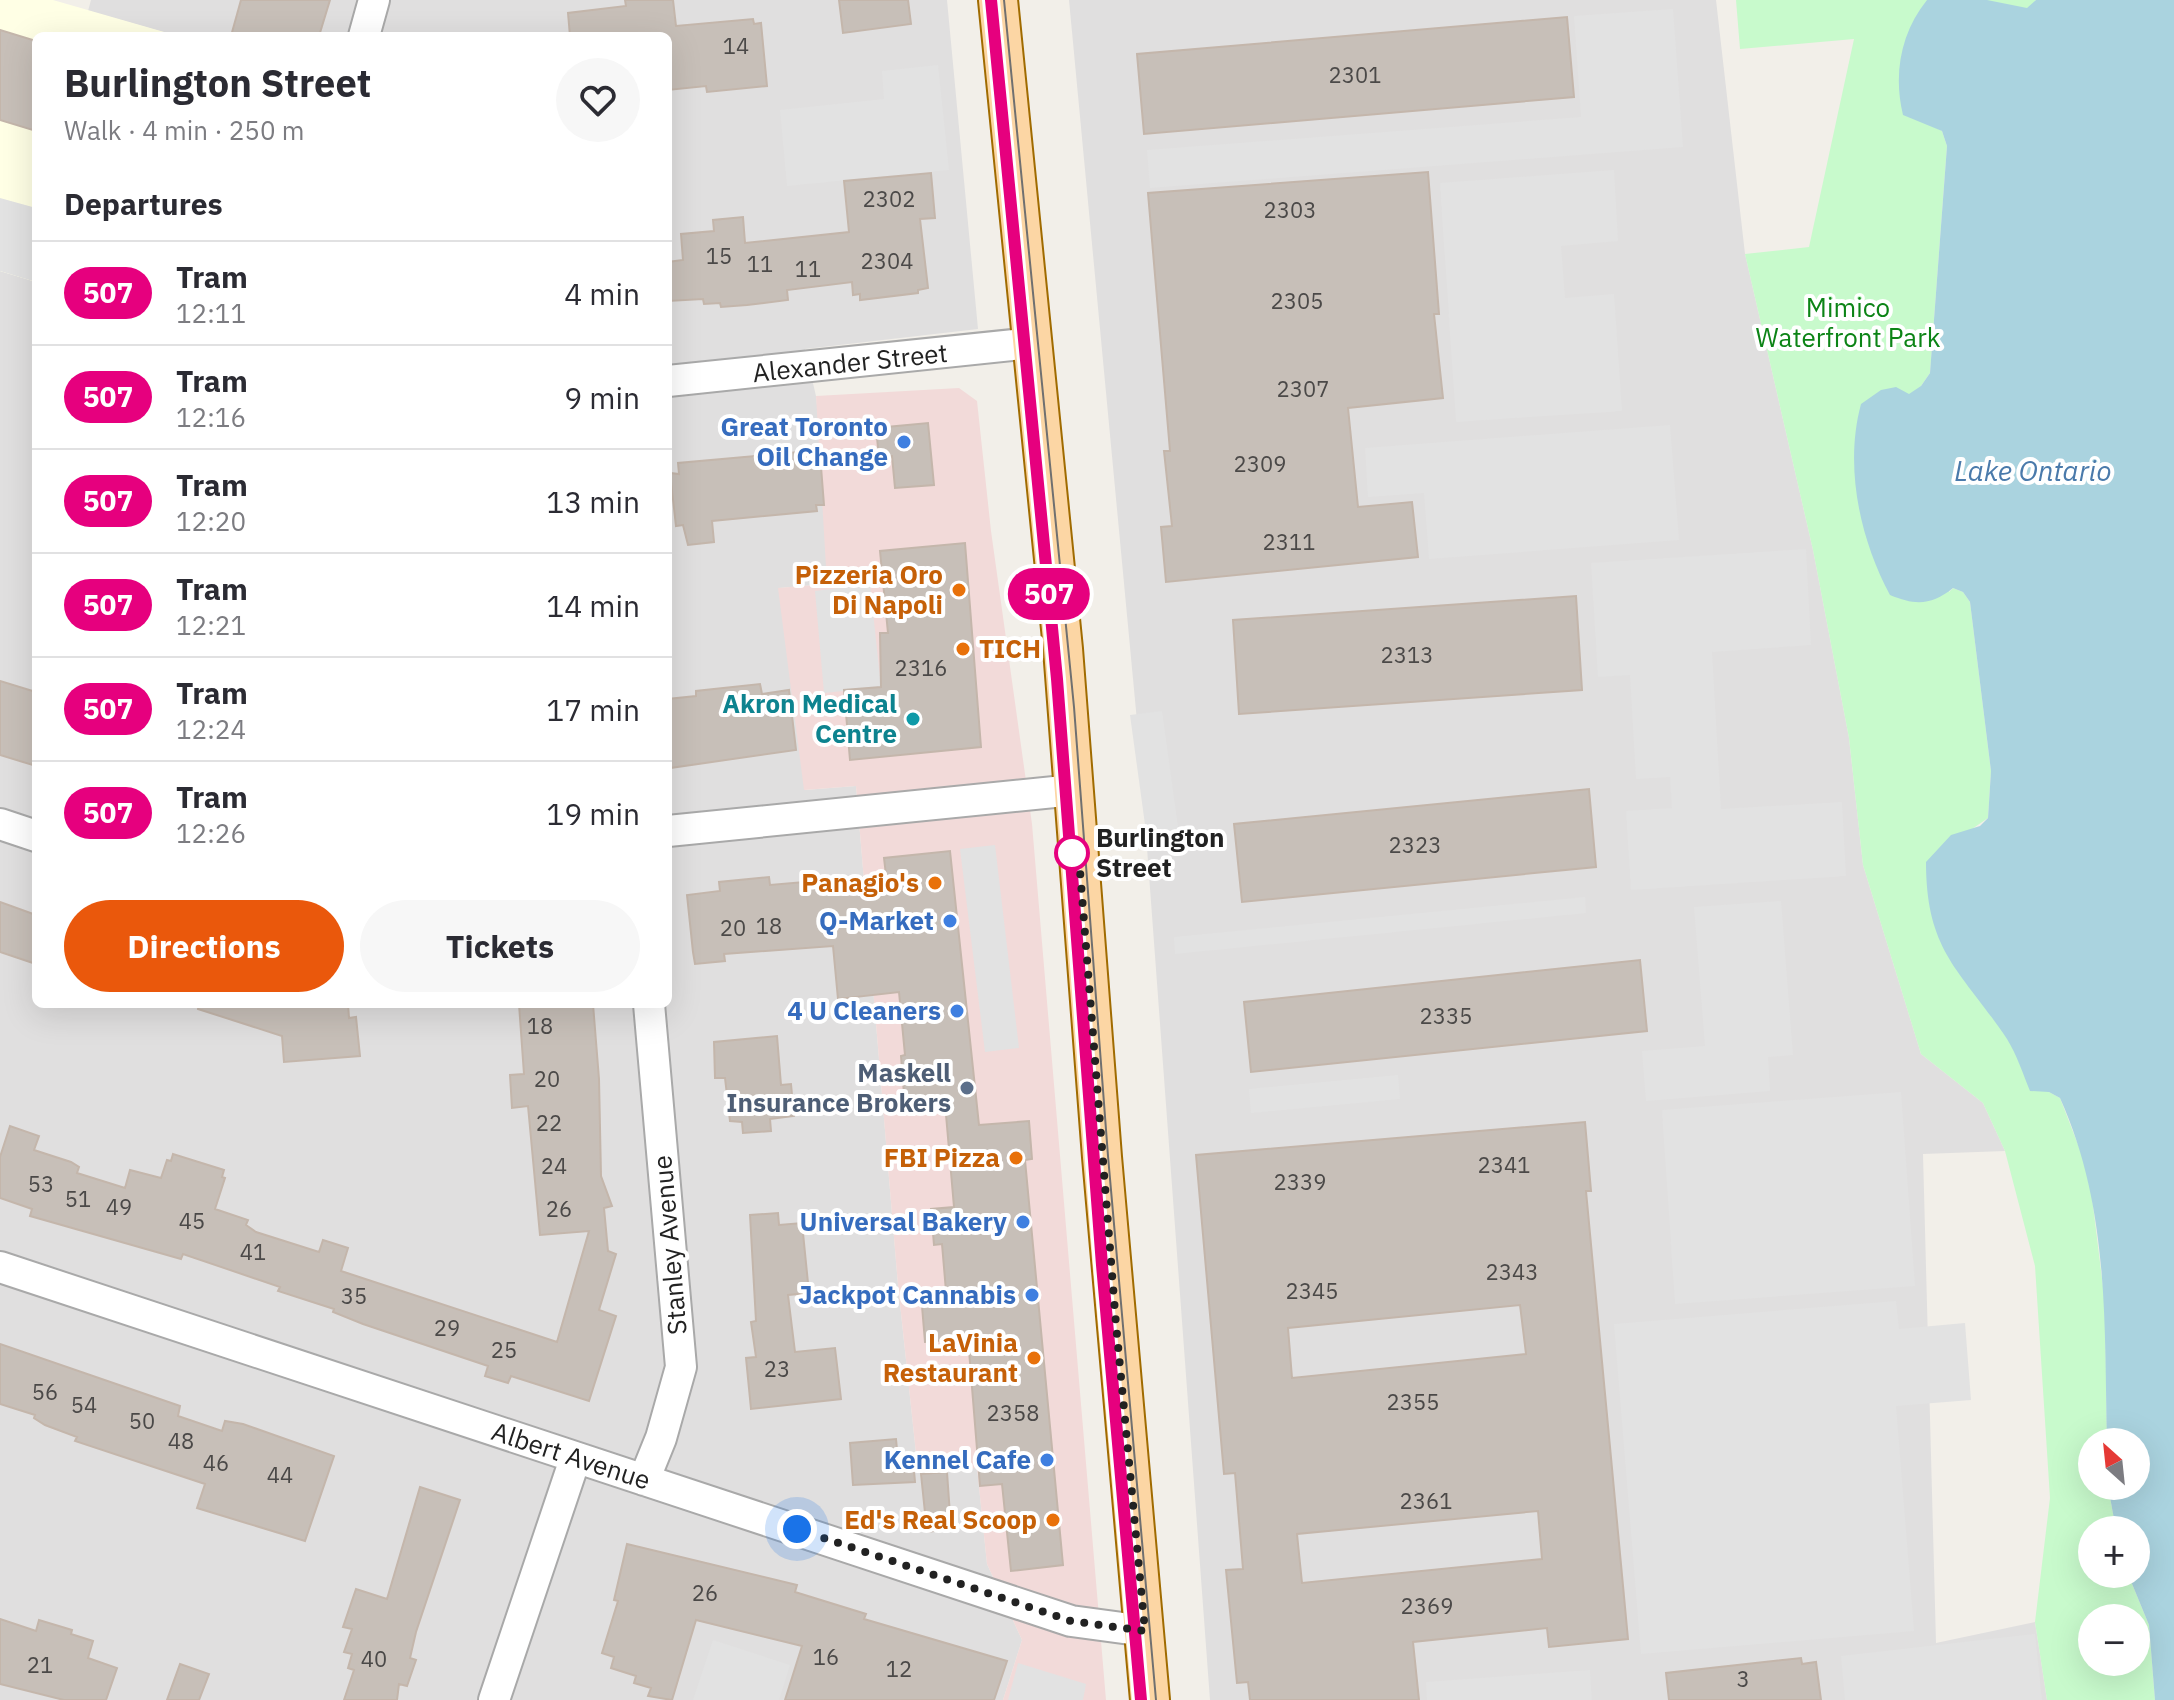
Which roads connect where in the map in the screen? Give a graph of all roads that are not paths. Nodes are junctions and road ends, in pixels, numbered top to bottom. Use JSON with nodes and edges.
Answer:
{"nodes":[{"id":1,"x":374,"y":0,"type":"edge"},
{"id":2,"x":998,"y":0,"type":"edge"},
{"id":3,"x":365,"y":32,"type":"edge"},
{"id":4,"x":1032,"y":343,"type":"junction"},
{"id":5,"x":672,"y":381,"type":"edge"},
{"id":6,"x":1074,"y":790,"type":"junction"},
{"id":7,"x":0,"y":824,"type":"edge"},
{"id":8,"x":672,"y":831,"type":"edge"},
{"id":9,"x":32,"y":835,"type":"edge"},
{"id":10,"x":649,"y":1008,"type":"edge"},
{"id":11,"x":0,"y":1267,"type":"edge"},
{"id":12,"x":575,"y":1459,"type":"junction"},
{"id":13,"x":644,"y":1480,"type":"junction"},
{"id":14,"x":1145,"y":1631,"type":"junction"},
{"id":15,"x":494,"y":1700,"type":"edge"},
{"id":16,"x":1150,"y":1700,"type":"edge"}],
"edges":[{"from":1,"to":3,"type":"street"},
{"from":2,"to":4,"type":"main road"},
{"from":4,"to":5,"type":"street","name":"Alexander Street"},
{"from":4,"to":6,"type":"main road"},
{"from":6,"to":8,"type":"street"},
{"from":6,"to":14,"type":"main road"},
{"from":7,"to":9,"type":"street"},
{"from":10,"to":13,"type":"street","name":"Stanley Avenue"},
{"from":11,"to":12,"type":"street","name":"Albert Avenue"},
{"from":12,"to":13,"type":"street","name":"Albert Avenue"},
{"from":12,"to":15,"type":"street"},
{"from":13,"to":14,"type":"street","name":"Albert Avenue"},
{"from":14,"to":16,"type":"main road"}]}
